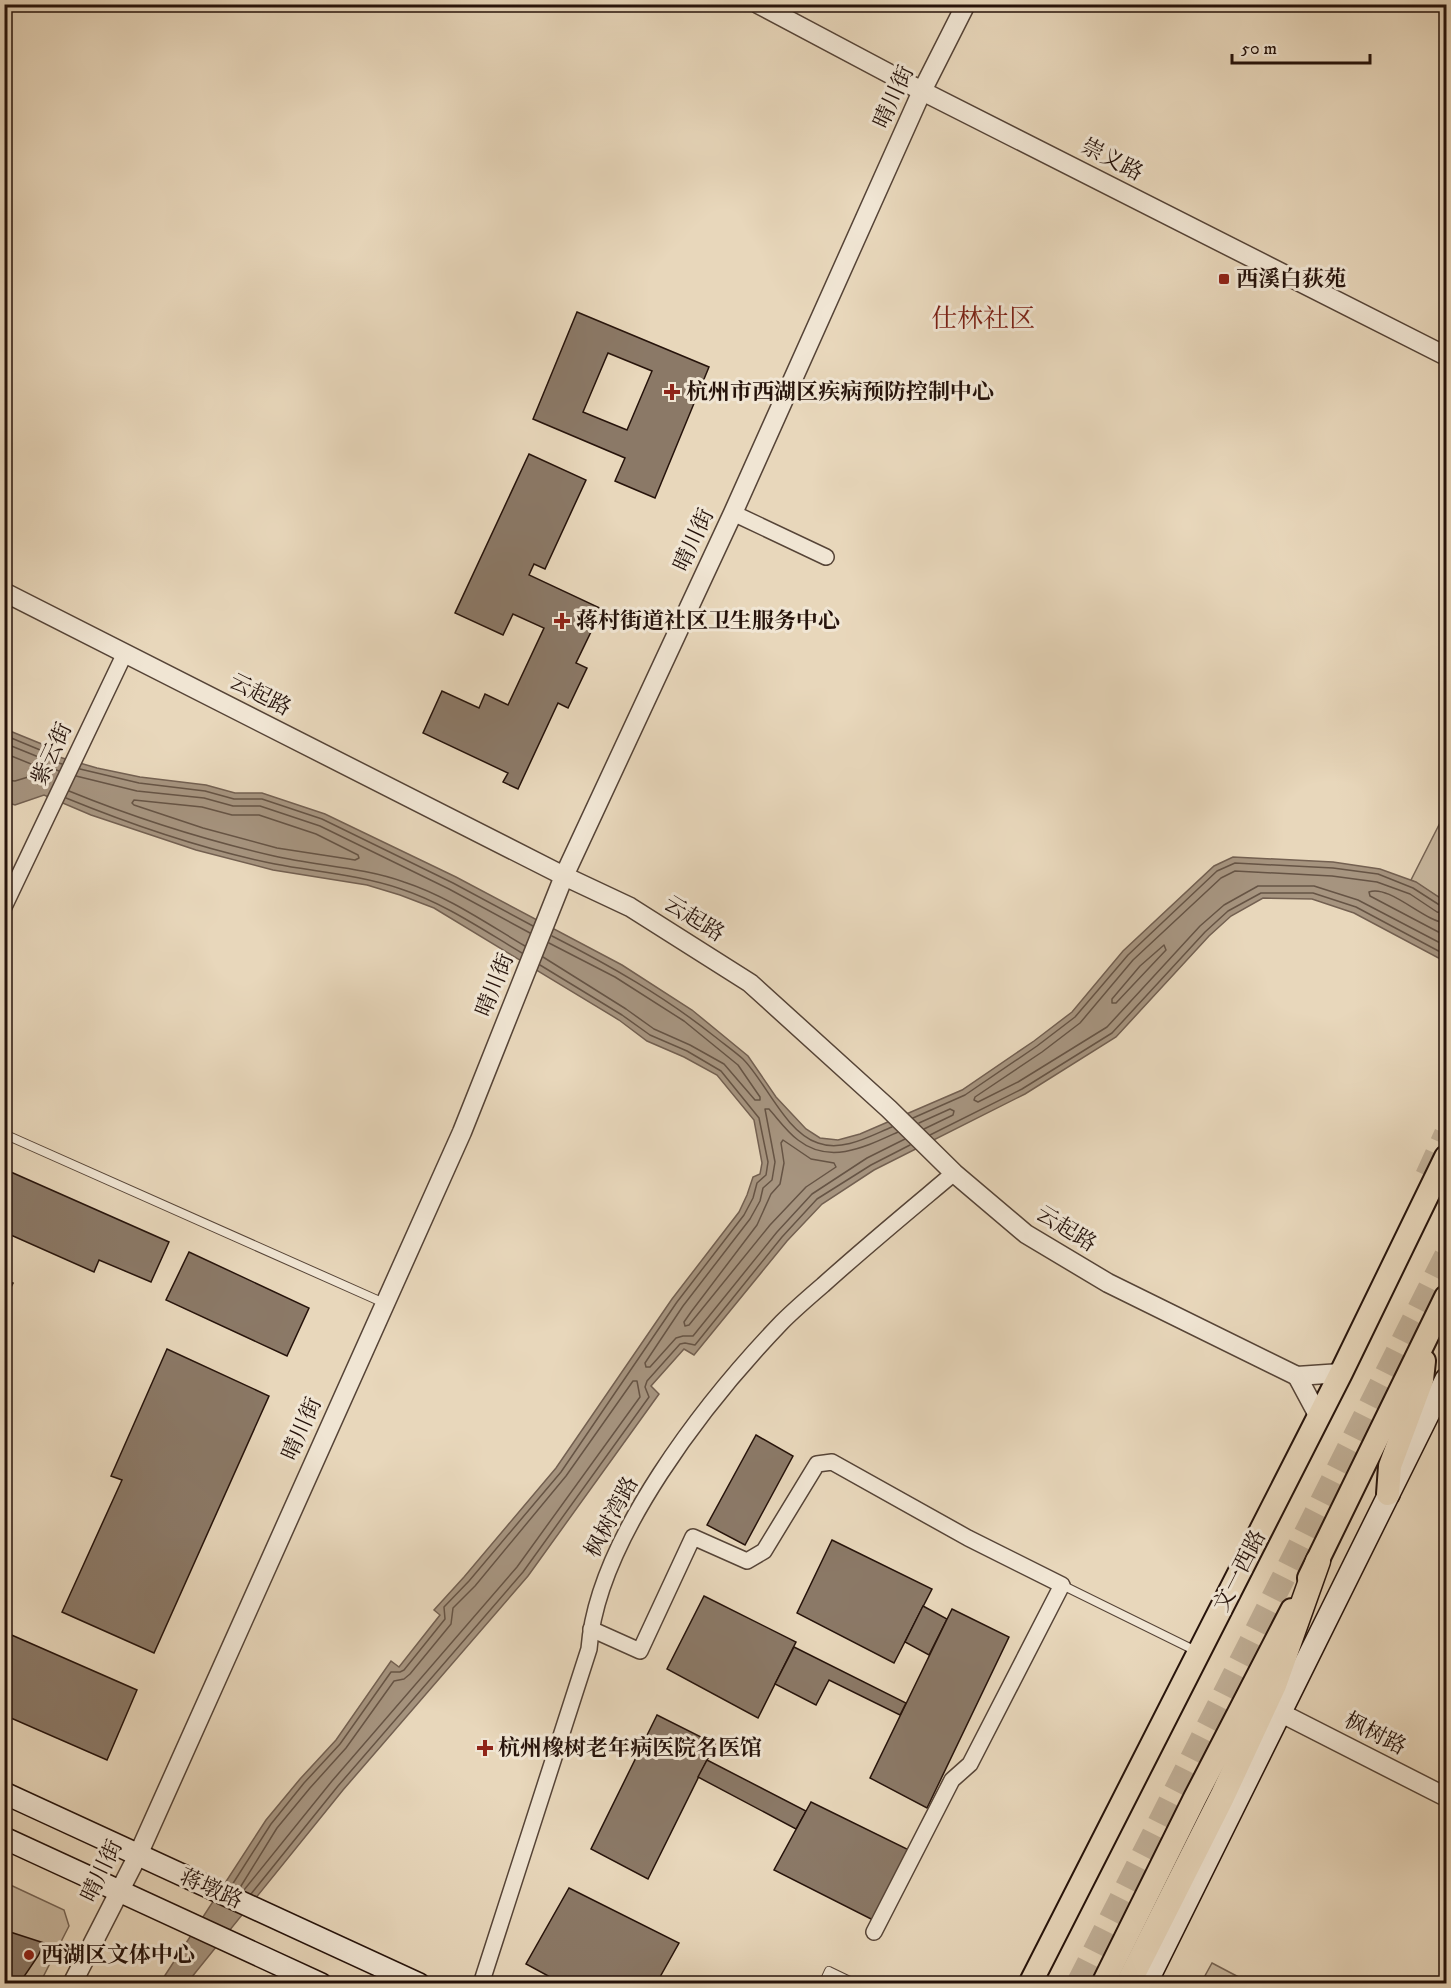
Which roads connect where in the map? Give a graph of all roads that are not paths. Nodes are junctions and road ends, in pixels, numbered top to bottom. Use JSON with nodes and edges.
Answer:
{"nodes":[{"id":1,"x":758,"y":4,"type":"edge"},
{"id":2,"x":966,"y":4,"type":"edge"},
{"id":3,"x":922,"y":91,"type":"junction"},
{"id":4,"x":1446,"y":356,"type":"edge"},
{"id":5,"x":733,"y":513,"type":"junction"},
{"id":6,"x":826,"y":557,"type":"dead end"},
{"id":7,"x":4,"y":592,"type":"edge"},
{"id":8,"x":125,"y":653,"type":"junction"},
{"id":9,"x":564,"y":876,"type":"junction"},
{"id":10,"x":4,"y":907,"type":"edge"},
{"id":11,"x":4,"y":1134,"type":"edge"},
{"id":12,"x":1446,"y":1157,"type":"tunnel mouth"},
{"id":13,"x":954,"y":1173,"type":"junction"},
{"id":14,"x":1446,"y":1297,"type":"edge"},
{"id":15,"x":384,"y":1304,"type":"junction"},
{"id":16,"x":1427,"y":1336,"type":"junction"},
{"id":17,"x":1341,"y":1373,"type":"junction"},
{"id":18,"x":1297,"y":1376,"type":"junction"},
{"id":19,"x":1446,"y":1379,"type":"edge"},
{"id":20,"x":1319,"y":1417,"type":"junction"},
{"id":21,"x":1388,"y":1494,"type":"junction"},
{"id":22,"x":1318,"y":1561,"type":"junction"},
{"id":23,"x":1062,"y":1585,"type":"junction"},
{"id":24,"x":591,"y":1629,"type":"junction"},
{"id":25,"x":1199,"y":1652,"type":"junction"},
{"id":26,"x":1281,"y":1713,"type":"junction"},
{"id":27,"x":4,"y":1793,"type":"edge"},
{"id":28,"x":1446,"y":1797,"type":"edge"},
{"id":29,"x":4,"y":1838,"type":"edge"},
{"id":30,"x":138,"y":1855,"type":"junction"},
{"id":31,"x":120,"y":1891,"type":"junction"},
{"id":32,"x":874,"y":1932,"type":"dead end"},
{"id":33,"x":72,"y":1983,"type":"edge"},
{"id":34,"x":321,"y":1983,"type":"edge"},
{"id":35,"x":419,"y":1983,"type":"edge"},
{"id":36,"x":481,"y":1983,"type":"edge"},
{"id":37,"x":823,"y":1983,"type":"edge"},
{"id":38,"x":856,"y":1983,"type":"edge"},
{"id":39,"x":1030,"y":1983,"type":"edge"},
{"id":40,"x":1103,"y":1983,"type":"edge"},
{"id":41,"x":1128,"y":1983,"type":"edge"},
{"id":42,"x":1146,"y":1983,"type":"edge"}],
"edges":[{"from":1,"to":3,"type":"street","name":"崇义路"},
{"from":2,"to":3,"type":"street","name":"晴川街"},
{"from":3,"to":4,"type":"street","name":"崇义路"},
{"from":3,"to":5,"type":"street","name":"晴川街"},
{"from":5,"to":6,"type":"street"},
{"from":5,"to":9,"type":"street","name":"晴川街"},
{"from":7,"to":8,"type":"street","name":"云起路"},
{"from":8,"to":9,"type":"street","name":"云起路"},
{"from":8,"to":10,"type":"street","name":"紫云街"},
{"from":9,"to":13,"type":"street","name":"云起路"},
{"from":9,"to":15,"type":"street","name":"晴川街"},
{"from":11,"to":15,"type":"lane"},
{"from":12,"to":17,"type":"main road","name":"文一西路"},
{"from":13,"to":18,"type":"street","name":"云起路"},
{"from":13,"to":24,"type":"street","name":"枫树湾路"},
{"from":14,"to":16,"type":"main road"},
{"from":15,"to":30,"type":"street","name":"晴川街"},
{"from":16,"to":21,"type":"main road"},
{"from":16,"to":22,"type":"main road"},
{"from":17,"to":18,"type":"street"},
{"from":17,"to":20,"type":"main road","name":"文一西路"},
{"from":18,"to":20,"type":"street"},
{"from":19,"to":21,"type":"main road"},
{"from":20,"to":25,"type":"main road","name":"文一西路"},
{"from":21,"to":26,"type":"main road"},
{"from":22,"to":40,"type":"main road"},
{"from":22,"to":41,"type":"highway"},
{"from":23,"to":24,"type":"street"},
{"from":23,"to":25,"type":"lane"},
{"from":23,"to":32,"type":"street"},
{"from":24,"to":36,"type":"street","name":"枫树湾路"},
{"from":25,"to":39,"type":"main road","name":"文一西路"},
{"from":26,"to":28,"type":"street","name":"枫树路"},
{"from":26,"to":42,"type":"main road"},
{"from":27,"to":30,"type":"main road","name":"蒋墩路"},
{"from":29,"to":31,"type":"main road","name":"蒋墩路"},
{"from":30,"to":31,"type":"street","name":"晴川街"},
{"from":30,"to":35,"type":"main road","name":"蒋墩路"},
{"from":31,"to":33,"type":"street","name":"晴川街"},
{"from":31,"to":34,"type":"main road","name":"蒋墩路"},
{"from":37,"to":38,"type":"lane"}]}
